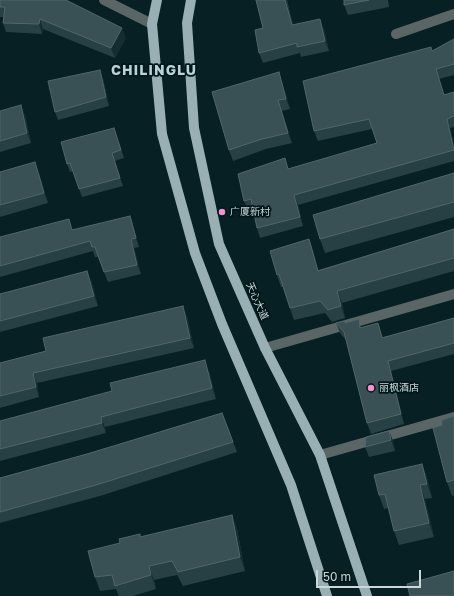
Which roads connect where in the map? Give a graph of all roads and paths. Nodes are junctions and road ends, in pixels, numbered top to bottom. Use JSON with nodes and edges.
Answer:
{"nodes":[{"id":1,"x":104,"y":0,"type":"edge"},
{"id":2,"x":157,"y":0,"type":"edge"},
{"id":3,"x":191,"y":0,"type":"edge"},
{"id":4,"x":454,"y":14,"type":"edge"},
{"id":5,"x":152,"y":24,"type":"junction"},
{"id":6,"x":396,"y":34,"type":"dead end"},
{"id":7,"x":454,"y":294,"type":"edge"},
{"id":8,"x":265,"y":348,"type":"junction"},
{"id":9,"x":454,"y":417,"type":"edge"},
{"id":10,"x":320,"y":455,"type":"junction"},
{"id":11,"x":327,"y":596,"type":"edge"},
{"id":12,"x":367,"y":596,"type":"edge"}],
"edges":[{"from":1,"to":5,"type":"street"},
{"from":2,"to":5,"type":"main road"},
{"from":3,"to":8,"type":"main road","name":"天心大道"},
{"from":4,"to":6,"type":"street"},
{"from":5,"to":11,"type":"main road"},
{"from":7,"to":8,"type":"street"},
{"from":8,"to":10,"type":"main road","name":"天心大道"},
{"from":9,"to":10,"type":"street"},
{"from":10,"to":12,"type":"main road","name":"天心大道"}]}
